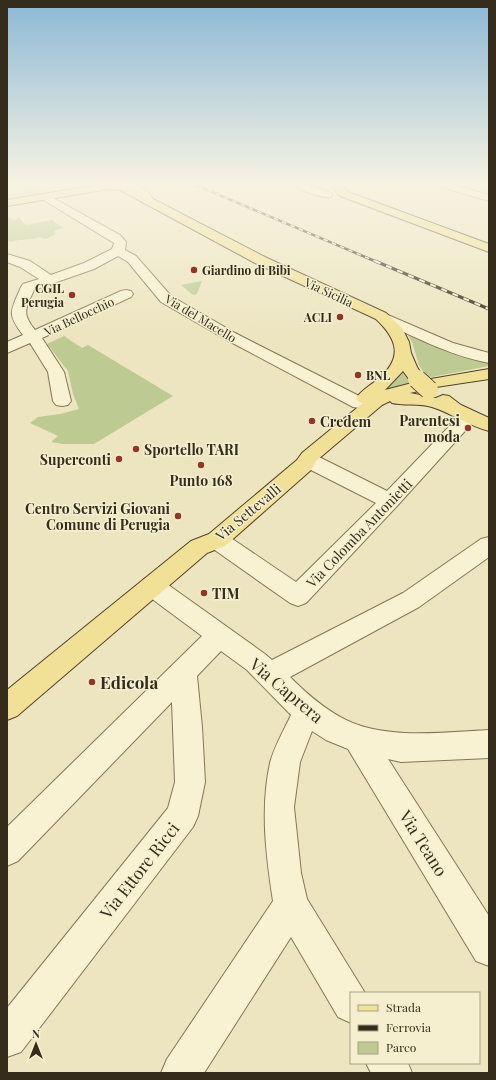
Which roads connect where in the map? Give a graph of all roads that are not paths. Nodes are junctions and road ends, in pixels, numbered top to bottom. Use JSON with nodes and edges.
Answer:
{"nodes":[{"id":1,"x":108,"y":233,"type":"edge"},
{"id":2,"x":210,"y":233,"type":"edge"},
{"id":3,"x":449,"y":233,"type":"edge"},
{"id":4,"x":489,"y":248,"type":"edge"},
{"id":5,"x":118,"y":251,"type":"junction"},
{"id":6,"x":7,"y":258,"type":"edge"},
{"id":7,"x":49,"y":279,"type":"junction"},
{"id":8,"x":28,"y":287,"type":"junction"},
{"id":9,"x":14,"y":293,"type":"dead end"},
{"id":10,"x":126,"y":294,"type":"dead end"},
{"id":11,"x":381,"y":316,"type":"junction"},
{"id":12,"x":33,"y":337,"type":"junction"},
{"id":13,"x":7,"y":348,"type":"edge"},
{"id":14,"x":403,"y":353,"type":"junction"},
{"id":15,"x":489,"y":358,"type":"edge"},
{"id":16,"x":489,"y":374,"type":"edge"},
{"id":17,"x":62,"y":401,"type":"dead end"},
{"id":18,"x":359,"y":403,"type":"junction"},
{"id":19,"x":462,"y":413,"type":"junction"},
{"id":20,"x":489,"y":425,"type":"edge"},
{"id":21,"x":308,"y":464,"type":"junction"},
{"id":22,"x":390,"y":501,"type":"junction"},
{"id":23,"x":208,"y":544,"type":"junction"},
{"id":24,"x":489,"y":545,"type":"edge"},
{"id":25,"x":152,"y":586,"type":"junction"},
{"id":26,"x":219,"y":636,"type":"junction"},
{"id":27,"x":183,"y":673,"type":"junction"},
{"id":28,"x":269,"y":675,"type":"junction"},
{"id":29,"x":7,"y":707,"type":"edge"},
{"id":30,"x":306,"y":711,"type":"junction"},
{"id":31,"x":358,"y":739,"type":"junction"},
{"id":32,"x":489,"y":744,"type":"edge"},
{"id":33,"x":7,"y":850,"type":"edge"},
{"id":34,"x":291,"y":905,"type":"junction"},
{"id":35,"x":489,"y":948,"type":"edge"},
{"id":36,"x":350,"y":1002,"type":"edge"},
{"id":37,"x":7,"y":1038,"type":"edge"},
{"id":38,"x":387,"y":1064,"type":"edge"},
{"id":39,"x":181,"y":1073,"type":"edge"},
{"id":40,"x":392,"y":1073,"type":"edge"}],
"edges":[{"from":1,"to":5,"type":"street"},
{"from":2,"to":11,"type":"main road","name":"Via Sicilia"},
{"from":3,"to":4,"type":"main road"},
{"from":5,"to":7,"type":"street"},
{"from":5,"to":18,"type":"street","name":"Via del Macello"},
{"from":6,"to":7,"type":"street"},
{"from":7,"to":8,"type":"street"},
{"from":8,"to":9,"type":"street"},
{"from":8,"to":12,"type":"street","name":"Via Bellocchio"},
{"from":10,"to":12,"type":"street","name":"Via Bellocchio"},
{"from":11,"to":14,"type":"main road"},
{"from":11,"to":15,"type":"street"},
{"from":12,"to":13,"type":"street","name":"Via Bellocchio"},
{"from":12,"to":17,"type":"street","name":"Via Bellocchio"},
{"from":14,"to":18,"type":"main road"},
{"from":14,"to":19,"type":"main road"},
{"from":16,"to":21,"type":"main road","name":"Via Settevalli"},
{"from":18,"to":23,"type":"main road"},
{"from":19,"to":20,"type":"main road"},
{"from":19,"to":21,"type":"main road"},
{"from":19,"to":22,"type":"street","name":"Via Colomba Antonietti"},
{"from":21,"to":22,"type":"street"},
{"from":21,"to":23,"type":"main road","name":"Via Settevalli"},
{"from":22,"to":23,"type":"street","name":"Via Colomba Antonietti"},
{"from":23,"to":25,"type":"main road","name":"Via Settevalli"},
{"from":24,"to":28,"type":"street"},
{"from":25,"to":26,"type":"street","name":"Via Caprera"},
{"from":25,"to":29,"type":"main road","name":"Via Settevalli"},
{"from":26,"to":27,"type":"street"},
{"from":26,"to":28,"type":"street","name":"Via Caprera"},
{"from":27,"to":33,"type":"street"},
{"from":27,"to":37,"type":"street","name":"Via Ettore Ricci"},
{"from":28,"to":30,"type":"street","name":"Via Caprera"},
{"from":30,"to":31,"type":"street","name":"Via Caprera"},
{"from":30,"to":34,"type":"street"},
{"from":31,"to":32,"type":"street","name":"Via Caprera"},
{"from":31,"to":35,"type":"street","name":"Via Teano"},
{"from":34,"to":36,"type":"street"},
{"from":34,"to":39,"type":"street"},
{"from":38,"to":40,"type":"street"}]}
